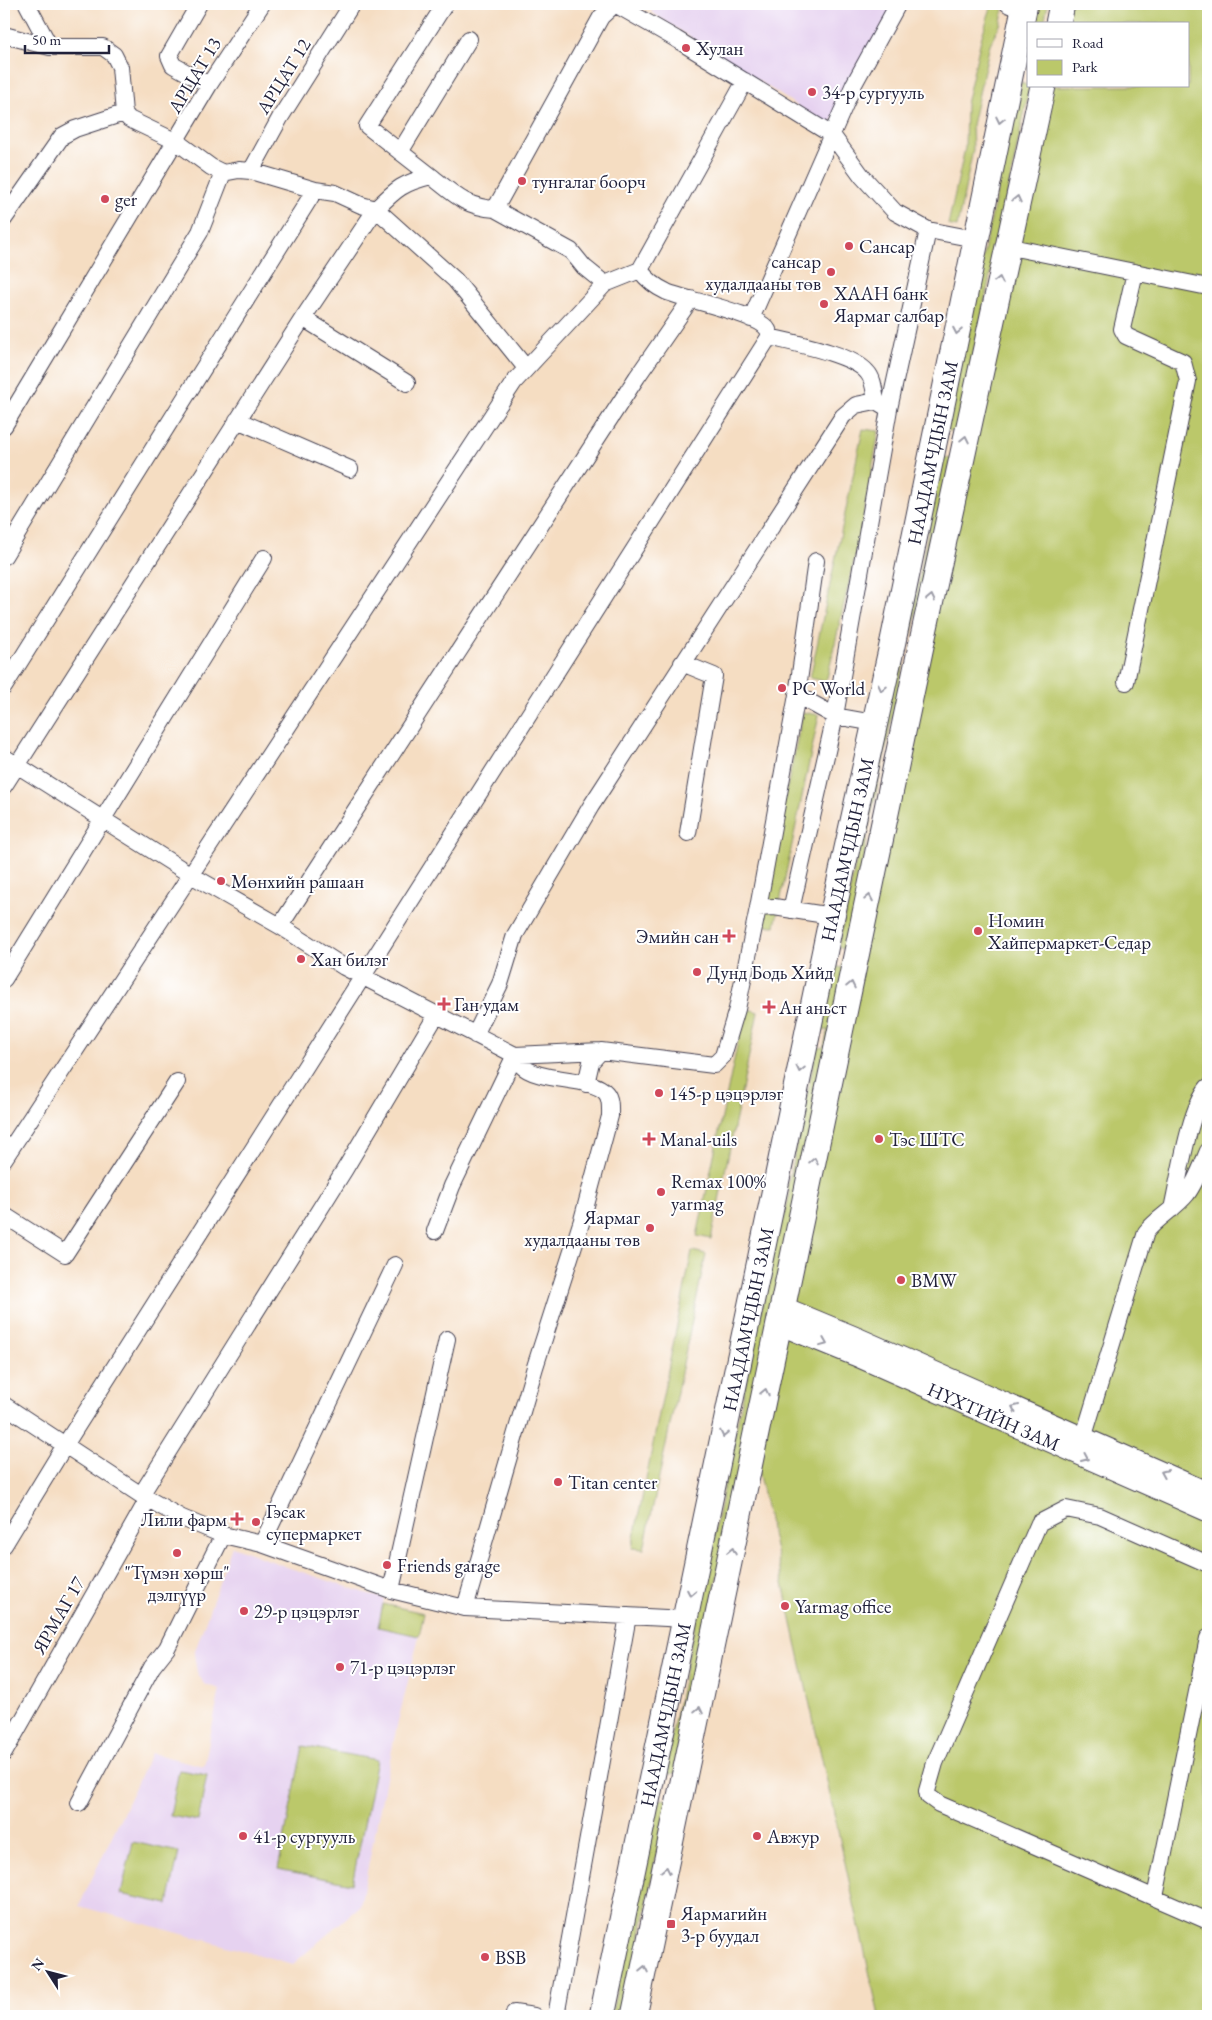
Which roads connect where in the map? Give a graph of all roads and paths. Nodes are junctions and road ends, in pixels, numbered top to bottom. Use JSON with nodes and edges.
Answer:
{"nodes":[{"id":1,"x":26,"y":4,"type":"edge"},
{"id":2,"x":199,"y":4,"type":"edge"},
{"id":3,"x":262,"y":4,"type":"edge"},
{"id":4,"x":352,"y":4,"type":"edge"},
{"id":5,"x":445,"y":4,"type":"edge"},
{"id":6,"x":615,"y":4,"type":"edge"},
{"id":7,"x":898,"y":4,"type":"edge"},
{"id":8,"x":1014,"y":4,"type":"edge"},
{"id":9,"x":1062,"y":4,"type":"edge"},
{"id":10,"x":1058,"y":22,"type":"edge"},
{"id":11,"x":4,"y":35,"type":"edge"},
{"id":12,"x":469,"y":39,"type":"dead end"},
{"id":13,"x":50,"y":48,"type":"junction"},
{"id":14,"x":1019,"y":76,"type":"edge"},
{"id":15,"x":745,"y":81,"type":"junction"},
{"id":16,"x":209,"y":86,"type":"junction"},
{"id":17,"x":1043,"y":88,"type":"edge"},
{"id":18,"x":124,"y":114,"type":"junction"},
{"id":19,"x":832,"y":135,"type":"junction"},
{"id":20,"x":177,"y":142,"type":"junction"},
{"id":21,"x":400,"y":152,"type":"junction"},
{"id":22,"x":252,"y":171,"type":"junction"},
{"id":23,"x":223,"y":173,"type":"junction"},
{"id":24,"x":431,"y":176,"type":"junction"},
{"id":25,"x":314,"y":190,"type":"junction"},
{"id":26,"x":376,"y":209,"type":"junction"},
{"id":27,"x":495,"y":209,"type":"junction"},
{"id":28,"x":4,"y":218,"type":"edge"},
{"id":29,"x":928,"y":230,"type":"junction"},
{"id":30,"x":975,"y":239,"type":"junction"},
{"id":31,"x":1006,"y":246,"type":"junction"},
{"id":32,"x":640,"y":270,"type":"junction"},
{"id":33,"x":1135,"y":272,"type":"junction"},
{"id":34,"x":605,"y":284,"type":"junction"},
{"id":35,"x":1208,"y":287,"type":"edge"},
{"id":36,"x":690,"y":299,"type":"junction"},
{"id":37,"x":303,"y":318,"type":"junction"},
{"id":38,"x":751,"y":319,"type":"junction"},
{"id":39,"x":769,"y":337,"type":"junction"},
{"id":40,"x":526,"y":368,"type":"junction"},
{"id":41,"x":407,"y":383,"type":"dead end"},
{"id":42,"x":882,"y":405,"type":"junction"},
{"id":43,"x":237,"y":420,"type":"junction"},
{"id":44,"x":4,"y":426,"type":"edge"},
{"id":45,"x":350,"y":469,"type":"dead end"},
{"id":46,"x":4,"y":556,"type":"edge"},
{"id":47,"x":264,"y":558,"type":"dead end"},
{"id":48,"x":816,"y":561,"type":"dead end"},
{"id":49,"x":893,"y":640,"type":"junction"},
{"id":50,"x":921,"y":646,"type":"junction"},
{"id":51,"x":682,"y":663,"type":"junction"},
{"id":52,"x":1126,"y":682,"type":"dead end"},
{"id":53,"x":4,"y":687,"type":"edge"},
{"id":54,"x":797,"y":695,"type":"junction"},
{"id":55,"x":835,"y":716,"type":"junction"},
{"id":56,"x":874,"y":723,"type":"junction"},
{"id":57,"x":10,"y":761,"type":"edge"},
{"id":58,"x":4,"y":786,"type":"edge"},
{"id":59,"x":104,"y":819,"type":"junction"},
{"id":60,"x":688,"y":834,"type":"dead end"},
{"id":61,"x":191,"y":875,"type":"junction"},
{"id":62,"x":758,"y":908,"type":"junction"},
{"id":63,"x":791,"y":910,"type":"junction"},
{"id":64,"x":832,"y":916,"type":"junction"},
{"id":65,"x":280,"y":926,"type":"junction"},
{"id":66,"x":825,"y":948,"type":"junction"},
{"id":67,"x":858,"y":954,"type":"junction"},
{"id":68,"x":362,"y":978,"type":"junction"},
{"id":69,"x":4,"y":979,"type":"edge"},
{"id":70,"x":437,"y":1014,"type":"junction"},
{"id":71,"x":475,"y":1035,"type":"junction"},
{"id":72,"x":806,"y":1043,"type":"junction"},
{"id":73,"x":838,"y":1047,"type":"junction"},
{"id":74,"x":601,"y":1051,"type":"junction"},
{"id":75,"x":515,"y":1055,"type":"junction"},
{"id":76,"x":177,"y":1082,"type":"dead end"},
{"id":77,"x":586,"y":1084,"type":"junction"},
{"id":78,"x":1208,"y":1087,"type":"edge"},
{"id":79,"x":1208,"y":1152,"type":"edge"},
{"id":80,"x":4,"y":1159,"type":"edge"},
{"id":81,"x":773,"y":1203,"type":"junction"},
{"id":82,"x":803,"y":1208,"type":"junction"},
{"id":83,"x":1172,"y":1209,"type":"junction"},
{"id":84,"x":4,"y":1215,"type":"edge"},
{"id":85,"x":435,"y":1231,"type":"dead end"},
{"id":86,"x":395,"y":1265,"type":"dead end"},
{"id":87,"x":781,"y":1316,"type":"junction"},
{"id":88,"x":447,"y":1340,"type":"dead end"},
{"id":89,"x":4,"y":1406,"type":"edge"},
{"id":90,"x":1083,"y":1438,"type":"junction"},
{"id":91,"x":65,"y":1445,"type":"junction"},
{"id":92,"x":1208,"y":1493,"type":"edge"},
{"id":93,"x":144,"y":1497,"type":"junction"},
{"id":94,"x":1208,"y":1511,"type":"edge"},
{"id":95,"x":223,"y":1535,"type":"junction"},
{"id":96,"x":262,"y":1544,"type":"junction"},
{"id":97,"x":4,"y":1545,"type":"edge"},
{"id":98,"x":1208,"y":1564,"type":"edge"},
{"id":99,"x":391,"y":1590,"type":"junction"},
{"id":100,"x":465,"y":1608,"type":"junction"},
{"id":101,"x":628,"y":1616,"type":"junction"},
{"id":102,"x":686,"y":1619,"type":"junction"},
{"id":103,"x":1208,"y":1638,"type":"edge"},
{"id":104,"x":4,"y":1753,"type":"edge"},
{"id":105,"x":650,"y":1783,"type":"junction"},
{"id":106,"x":682,"y":1789,"type":"junction"},
{"id":107,"x":78,"y":1804,"type":"dead end"},
{"id":108,"x":1155,"y":1897,"type":"junction"},
{"id":109,"x":1208,"y":1921,"type":"edge"},
{"id":110,"x":514,"y":2013,"type":"dead end"},
{"id":111,"x":534,"y":2016,"type":"edge"},
{"id":112,"x":556,"y":2016,"type":"edge"},
{"id":113,"x":602,"y":2016,"type":"edge"},
{"id":114,"x":634,"y":2016,"type":"edge"}],
"edges":[{"from":1,"to":13,"type":"street"},
{"from":2,"to":16,"type":"street"},
{"from":3,"to":16,"type":"street","name":"АРЦАТ 13"},
{"from":4,"to":22,"type":"street","name":"АРЦАТ 12"},
{"from":5,"to":21,"type":"street"},
{"from":6,"to":15,"type":"street"},
{"from":6,"to":27,"type":"street"},
{"from":7,"to":19,"type":"street"},
{"from":8,"to":14,"type":"highway","name":"НААДАМЧДЫН ЗАМ"},
{"from":9,"to":10,"type":"highway"},
{"from":11,"to":13,"type":"street"},
{"from":12,"to":21,"type":"street"},
{"from":13,"to":18,"type":"street"},
{"from":14,"to":30,"type":"highway","name":"НААДАМЧДЫН ЗАМ","one_way":true},
{"from":15,"to":19,"type":"street"},
{"from":15,"to":32,"type":"street"},
{"from":16,"to":20,"type":"street","name":"АРЦАТ 13"},
{"from":31,"to":17,"type":"highway","name":"НААДАМЧДЫН ЗАМ","one_way":true},
{"from":18,"to":20,"type":"street"},
{"from":18,"to":28,"type":"street"},
{"from":19,"to":29,"type":"street"},
{"from":19,"to":38,"type":"street"},
{"from":20,"to":23,"type":"street"},
{"from":20,"to":44,"type":"street","name":"АРЦАТ 13"},
{"from":21,"to":24,"type":"street"},
{"from":22,"to":23,"type":"street"},
{"from":22,"to":25,"type":"street"},
{"from":23,"to":46,"type":"street"},
{"from":24,"to":26,"type":"street"},
{"from":24,"to":27,"type":"street"},
{"from":25,"to":26,"type":"street"},
{"from":25,"to":53,"type":"street"},
{"from":26,"to":37,"type":"street"},
{"from":26,"to":40,"type":"street"},
{"from":27,"to":34,"type":"street"},
{"from":29,"to":30,"type":"street"},
{"from":29,"to":42,"type":"street"},
{"from":30,"to":49,"type":"highway","name":"НААДАМЧДЫН ЗАМ","one_way":true},
{"from":31,"to":33,"type":"street"},
{"from":50,"to":31,"type":"highway","name":"НААДАМЧДЫН ЗАМ","one_way":true},
{"from":32,"to":34,"type":"street"},
{"from":32,"to":36,"type":"street"},
{"from":33,"to":35,"type":"street"},
{"from":33,"to":52,"type":"street"},
{"from":34,"to":40,"type":"street"},
{"from":36,"to":38,"type":"street"},
{"from":36,"to":65,"type":"street"},
{"from":37,"to":41,"type":"street"},
{"from":37,"to":43,"type":"street"},
{"from":38,"to":39,"type":"street"},
{"from":39,"to":42,"type":"street"},
{"from":39,"to":68,"type":"street"},
{"from":40,"to":61,"type":"street"},
{"from":42,"to":51,"type":"street"},
{"from":42,"to":55,"type":"street"},
{"from":43,"to":45,"type":"street"},
{"from":43,"to":57,"type":"street"},
{"from":47,"to":59,"type":"street"},
{"from":48,"to":54,"type":"street"},
{"from":49,"to":50,"type":"highway"},
{"from":49,"to":56,"type":"highway","name":"НААДАМЧДЫН ЗАМ","one_way":true},
{"from":67,"to":50,"type":"highway","name":"НААДАМЧДЫН ЗАМ","one_way":true},
{"from":51,"to":60,"type":"street"},
{"from":51,"to":71,"type":"street"},
{"from":54,"to":55,"type":"street"},
{"from":54,"to":62,"type":"street"},
{"from":55,"to":56,"type":"street"},
{"from":55,"to":63,"type":"street"},
{"from":56,"to":64,"type":"highway","name":"НААДАМЧДЫН ЗАМ"},
{"from":57,"to":58,"type":"street"},
{"from":57,"to":59,"type":"street"},
{"from":59,"to":61,"type":"street"},
{"from":59,"to":69,"type":"street"},
{"from":61,"to":65,"type":"street"},
{"from":61,"to":80,"type":"street"},
{"from":62,"to":63,"type":"street"},
{"from":62,"to":74,"type":"street"},
{"from":63,"to":64,"type":"street"},
{"from":64,"to":66,"type":"highway","name":"НААДАМЧДЫН ЗАМ"},
{"from":65,"to":68,"type":"street"},
{"from":66,"to":67,"type":"highway"},
{"from":66,"to":72,"type":"highway","name":"НААДАМЧДЫН ЗАМ"},
{"from":73,"to":67,"type":"highway","name":"НААДАМЧДЫН ЗАМ","one_way":true},
{"from":68,"to":70,"type":"street"},
{"from":68,"to":91,"type":"street"},
{"from":70,"to":71,"type":"street"},
{"from":70,"to":93,"type":"street","name":"ЯРМАГ 17"},
{"from":71,"to":75,"type":"street"},
{"from":72,"to":73,"type":"highway"},
{"from":72,"to":81,"type":"highway","name":"НААДАМЧДЫН ЗАМ","one_way":true},
{"from":82,"to":73,"type":"highway","name":"НААДАМЧДЫН ЗАМ","one_way":true},
{"from":74,"to":75,"type":"street"},
{"from":74,"to":77,"type":"street"},
{"from":75,"to":77,"type":"street"},
{"from":75,"to":85,"type":"street"},
{"from":76,"to":84,"type":"street"},
{"from":77,"to":100,"type":"street"},
{"from":78,"to":83,"type":"street"},
{"from":79,"to":83,"type":"street"},
{"from":81,"to":82,"type":"highway"},
{"from":81,"to":102,"type":"highway","name":"НААДАМЧДЫН ЗАМ","one_way":true},
{"from":82,"to":87,"type":"highway","name":"НААДАМЧДЫН ЗАМ"},
{"from":83,"to":90,"type":"street"},
{"from":86,"to":96,"type":"street"},
{"from":90,"to":87,"type":"main road","name":"НҮХТИЙН ЗАМ","one_way":true},
{"from":87,"to":94,"type":"main road","name":"НҮХТИЙН ЗАМ","one_way":true},
{"from":106,"to":87,"type":"highway","name":"НААДАМЧДЫН ЗАМ","one_way":true},
{"from":88,"to":99,"type":"street"},
{"from":89,"to":91,"type":"street"},
{"from":92,"to":90,"type":"main road","name":"НҮХТИЙН ЗАМ","one_way":true},
{"from":91,"to":93,"type":"street"},
{"from":91,"to":97,"type":"street"},
{"from":93,"to":95,"type":"street"},
{"from":93,"to":104,"type":"street","name":"ЯРМАГ 17"},
{"from":95,"to":96,"type":"street"},
{"from":95,"to":107,"type":"street"},
{"from":96,"to":99,"type":"street"},
{"from":98,"to":108,"type":"street"},
{"from":99,"to":100,"type":"street"},
{"from":100,"to":101,"type":"street"},
{"from":101,"to":102,"type":"street"},
{"from":101,"to":112,"type":"street"},
{"from":102,"to":105,"type":"highway","name":"НААДАМЧДЫН ЗАМ"},
{"from":103,"to":108,"type":"street"},
{"from":105,"to":106,"type":"highway"},
{"from":105,"to":113,"type":"highway","name":"НААДАМЧДЫН ЗАМ"},
{"from":114,"to":106,"type":"highway","name":"НААДАМЧДЫН ЗАМ","one_way":true},
{"from":108,"to":109,"type":"street"},
{"from":110,"to":111,"type":"street"}]}
